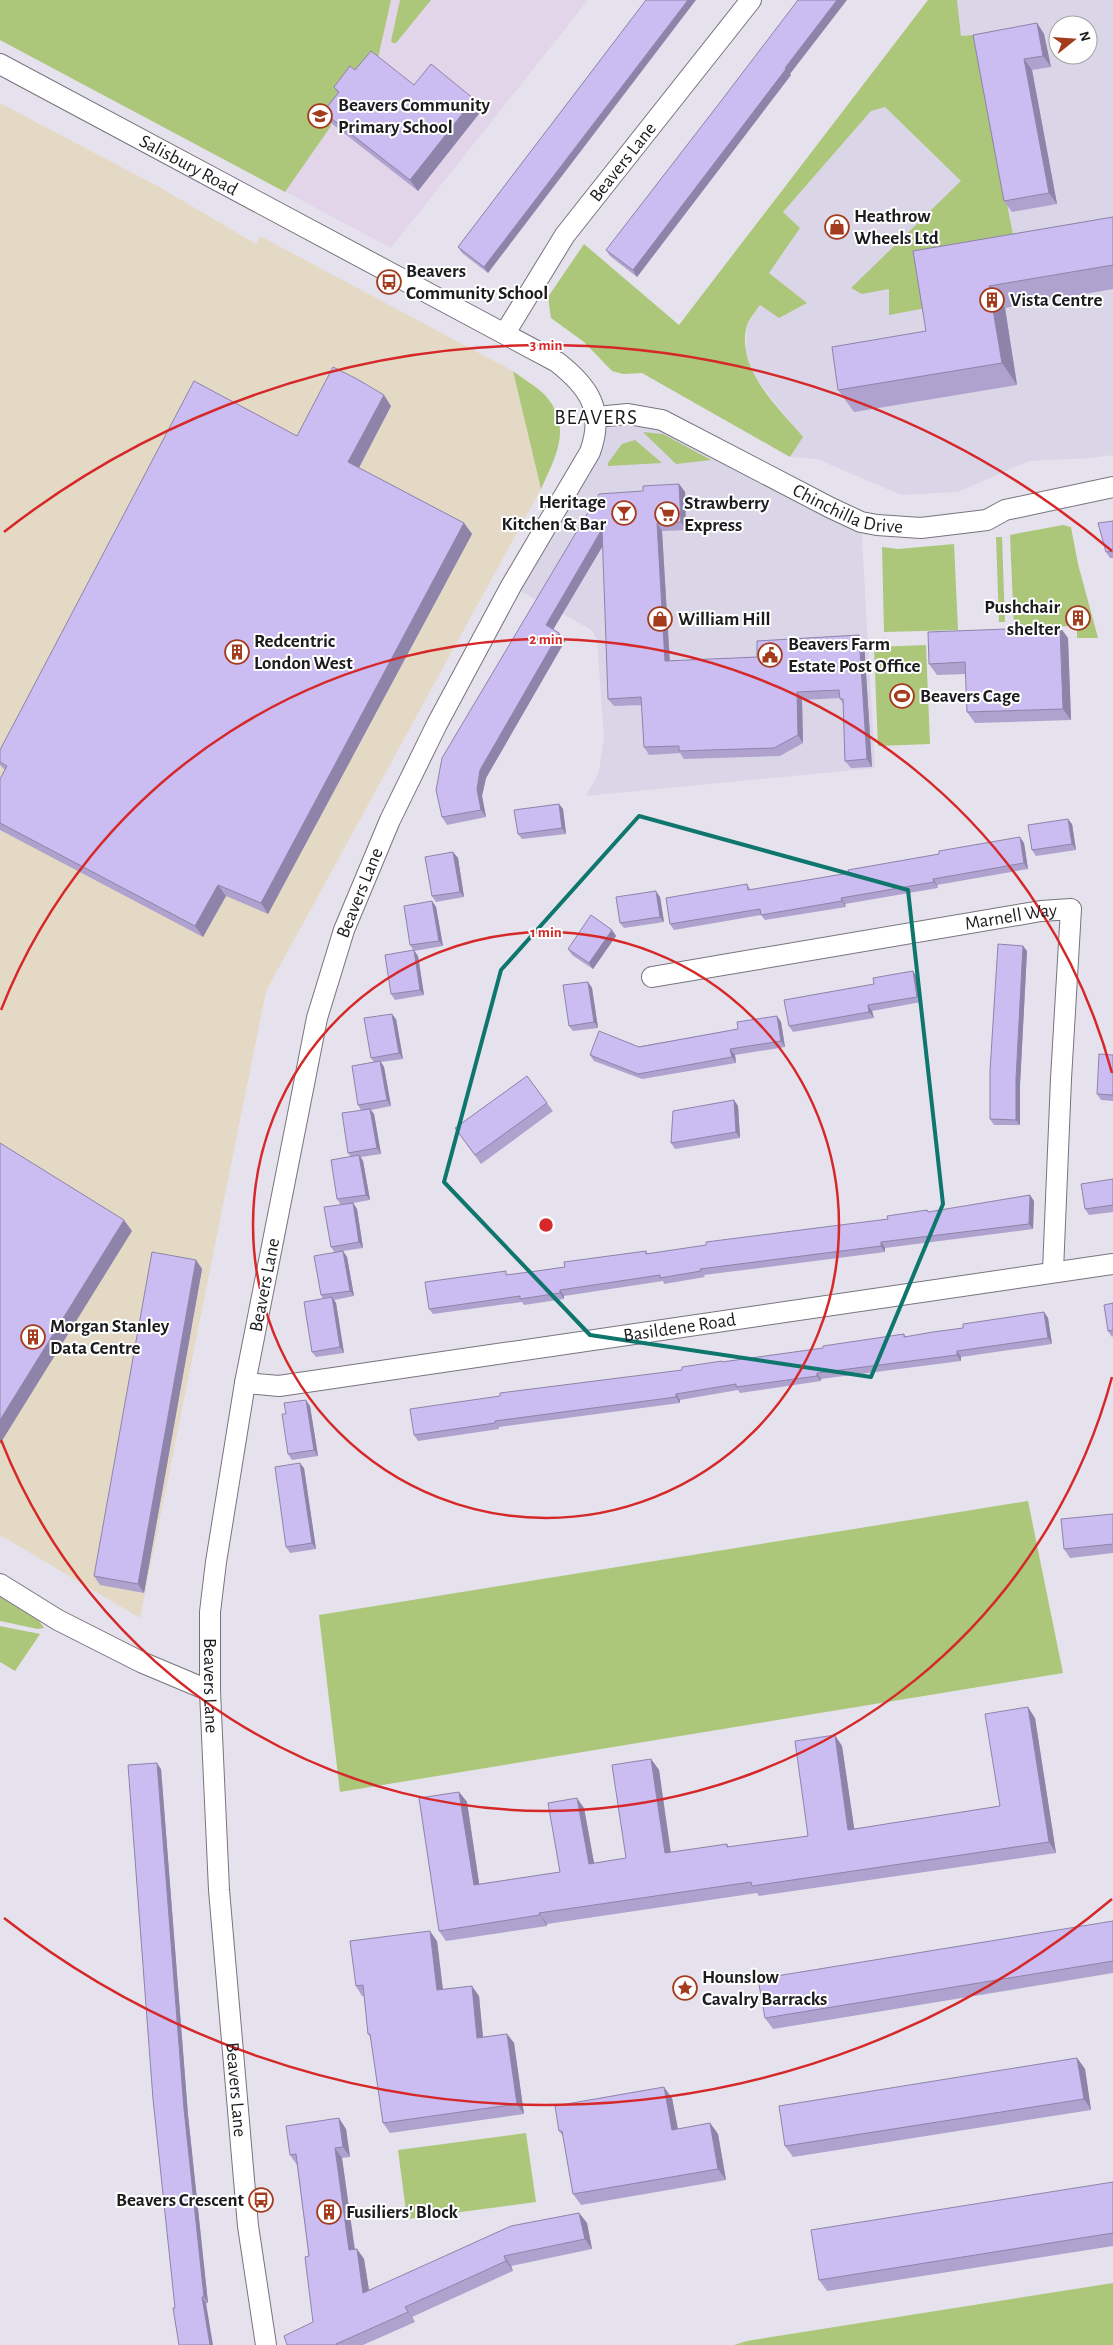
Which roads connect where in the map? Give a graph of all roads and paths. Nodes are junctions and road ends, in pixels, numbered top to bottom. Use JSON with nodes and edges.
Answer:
{"nodes":[{"id":1,"x":751,"y":0,"type":"edge"},
{"id":2,"x":0,"y":64,"type":"edge"},
{"id":3,"x":378,"y":266,"type":"joint"},
{"id":4,"x":505,"y":333,"type":"junction"},
{"id":5,"x":596,"y":417,"type":"junction"},
{"id":6,"x":1113,"y":487,"type":"edge"},
{"id":7,"x":652,"y":977,"type":"dead end"},
{"id":8,"x":1113,"y":1264,"type":"edge"},
{"id":9,"x":1053,"y":1271,"type":"junction"},
{"id":10,"x":245,"y":1383,"type":"junction"},
{"id":11,"x":0,"y":1584,"type":"edge"},
{"id":12,"x":210,"y":1692,"type":"junction"},
{"id":13,"x":266,"y":2345,"type":"edge"}],
"edges":[{"from":1,"to":4,"type":"street","name":"Beavers Lane"},
{"from":2,"to":3,"type":"street","name":"Salisbury Road"},
{"from":3,"to":4,"type":"street","name":"Beavers Lane"},
{"from":4,"to":5,"type":"street","name":"Beavers Lane"},
{"from":5,"to":6,"type":"street","name":"Chinchilla Drive"},
{"from":5,"to":10,"type":"street","name":"Beavers Lane"},
{"from":7,"to":9,"type":"street","name":"Marnell Way"},
{"from":8,"to":9,"type":"street","name":"Basildene Road"},
{"from":9,"to":10,"type":"street","name":"Basildene Road"},
{"from":10,"to":12,"type":"street","name":"Beavers Lane"},
{"from":11,"to":12,"type":"street"},
{"from":12,"to":13,"type":"street","name":"Beavers Lane"}]}
